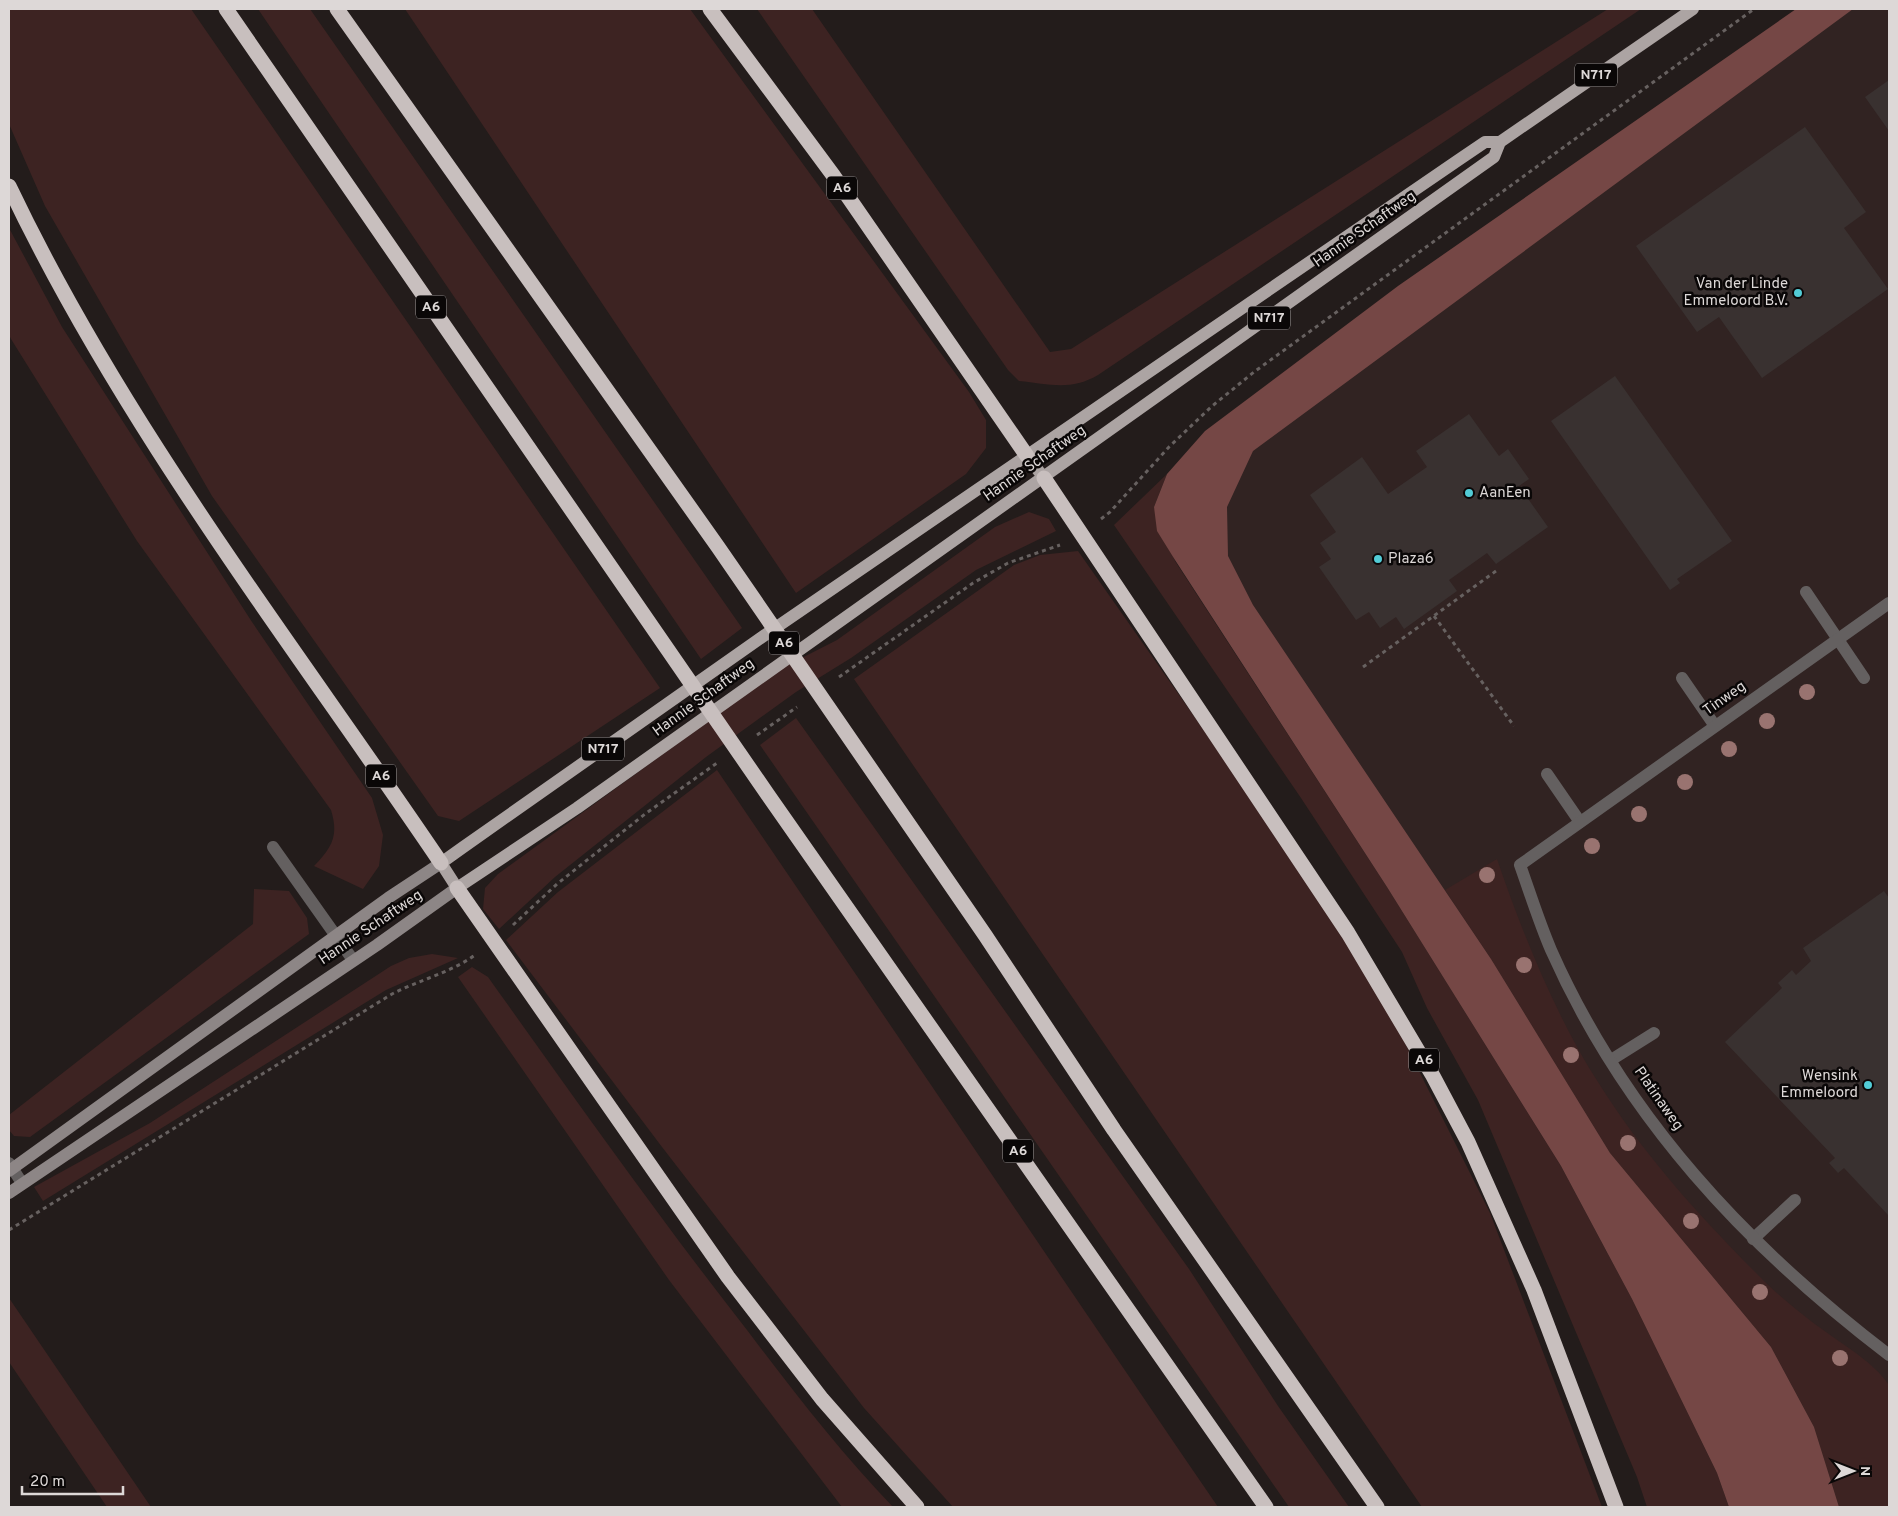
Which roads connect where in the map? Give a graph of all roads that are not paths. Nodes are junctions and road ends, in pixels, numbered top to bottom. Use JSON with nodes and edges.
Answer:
{"nodes":[{"id":1,"x":226,"y":9,"type":"edge"},
{"id":2,"x":337,"y":9,"type":"edge"},
{"id":3,"x":710,"y":9,"type":"edge"},
{"id":4,"x":1692,"y":9,"type":"edge"},
{"id":5,"x":1500,"y":142,"type":"junction"},
{"id":6,"x":9,"y":186,"type":"edge"},
{"id":7,"x":1027,"y":456,"type":"junction"},
{"id":8,"x":1044,"y":478,"type":"junction"},
{"id":9,"x":1806,"y":592,"type":"dead end"},
{"id":10,"x":1889,"y":603,"type":"edge"},
{"id":11,"x":1838,"y":639,"type":"junction"},
{"id":12,"x":1682,"y":678,"type":"dead end"},
{"id":13,"x":1864,"y":678,"type":"dead end"},
{"id":14,"x":1715,"y":726,"type":"junction"},
{"id":15,"x":1547,"y":774,"type":"dead end"},
{"id":16,"x":1580,"y":822,"type":"junction"},
{"id":17,"x":273,"y":847,"type":"dead end"},
{"id":18,"x":441,"y":863,"type":"junction"},
{"id":19,"x":457,"y":888,"type":"junction"},
{"id":20,"x":336,"y":936,"type":"junction"},
{"id":21,"x":353,"y":960,"type":"junction"},
{"id":22,"x":1654,"y":1033,"type":"dead end"},
{"id":23,"x":1611,"y":1060,"type":"junction"},
{"id":24,"x":10,"y":1168,"type":"edge"},
{"id":25,"x":22,"y":1184,"type":"junction"},
{"id":26,"x":9,"y":1193,"type":"edge"},
{"id":27,"x":1795,"y":1200,"type":"dead end"},
{"id":28,"x":1753,"y":1240,"type":"junction"},
{"id":29,"x":1889,"y":1355,"type":"edge"},
{"id":30,"x":917,"y":1507,"type":"edge"},
{"id":31,"x":1266,"y":1507,"type":"edge"},
{"id":32,"x":1377,"y":1507,"type":"edge"},
{"id":33,"x":1616,"y":1507,"type":"edge"}],
"edges":[{"from":1,"to":31,"type":"highway","number":"A6"},
{"from":2,"to":32,"type":"highway","number":"A6"},
{"from":3,"to":7,"type":"highway","number":"A6"},
{"from":4,"to":5,"type":"main road","name":"Hannie Schaftweg","number":"N717"},
{"from":5,"to":7,"type":"main road","name":"Hannie Schaftweg","number":"N717"},
{"from":5,"to":8,"type":"main road","name":"Hannie Schaftweg","number":"N717"},
{"from":6,"to":18,"type":"highway","number":"A6"},
{"from":7,"to":8,"type":"main road","number":"A6"},
{"from":7,"to":18,"type":"main road","name":"Hannie Schaftweg","number":"N717"},
{"from":8,"to":19,"type":"main road","name":"Hannie Schaftweg","number":"N717"},
{"from":8,"to":33,"type":"highway","number":"A6"},
{"from":9,"to":11,"type":"street"},
{"from":10,"to":11,"type":"street","name":"Tinweg"},
{"from":11,"to":13,"type":"street"},
{"from":11,"to":14,"type":"street","name":"Tinweg"},
{"from":12,"to":14,"type":"street"},
{"from":14,"to":16,"type":"street","name":"Tinweg"},
{"from":15,"to":16,"type":"street"},
{"from":16,"to":23,"type":"street","name":"Platinaweg"},
{"from":17,"to":20,"type":"street"},
{"from":18,"to":19,"type":"main road","number":"A6"},
{"from":18,"to":20,"type":"main road","name":"Hannie Schaftweg","number":"N717"},
{"from":19,"to":21,"type":"main road","name":"Hannie Schaftweg","number":"N717"},
{"from":19,"to":30,"type":"highway","number":"A6"},
{"from":20,"to":21,"type":"street"},
{"from":20,"to":24,"type":"main road","name":"Hannie Schaftweg","number":"N717"},
{"from":21,"to":25,"type":"main road","name":"Hannie Schaftweg","number":"N717"},
{"from":22,"to":23,"type":"street"},
{"from":23,"to":28,"type":"street","name":"Platinaweg"},
{"from":24,"to":25,"type":"street"},
{"from":25,"to":26,"type":"main road","name":"Hannie Schaftweg","number":"N717"},
{"from":27,"to":28,"type":"street"},
{"from":28,"to":29,"type":"street","name":"Platinaweg"}]}
